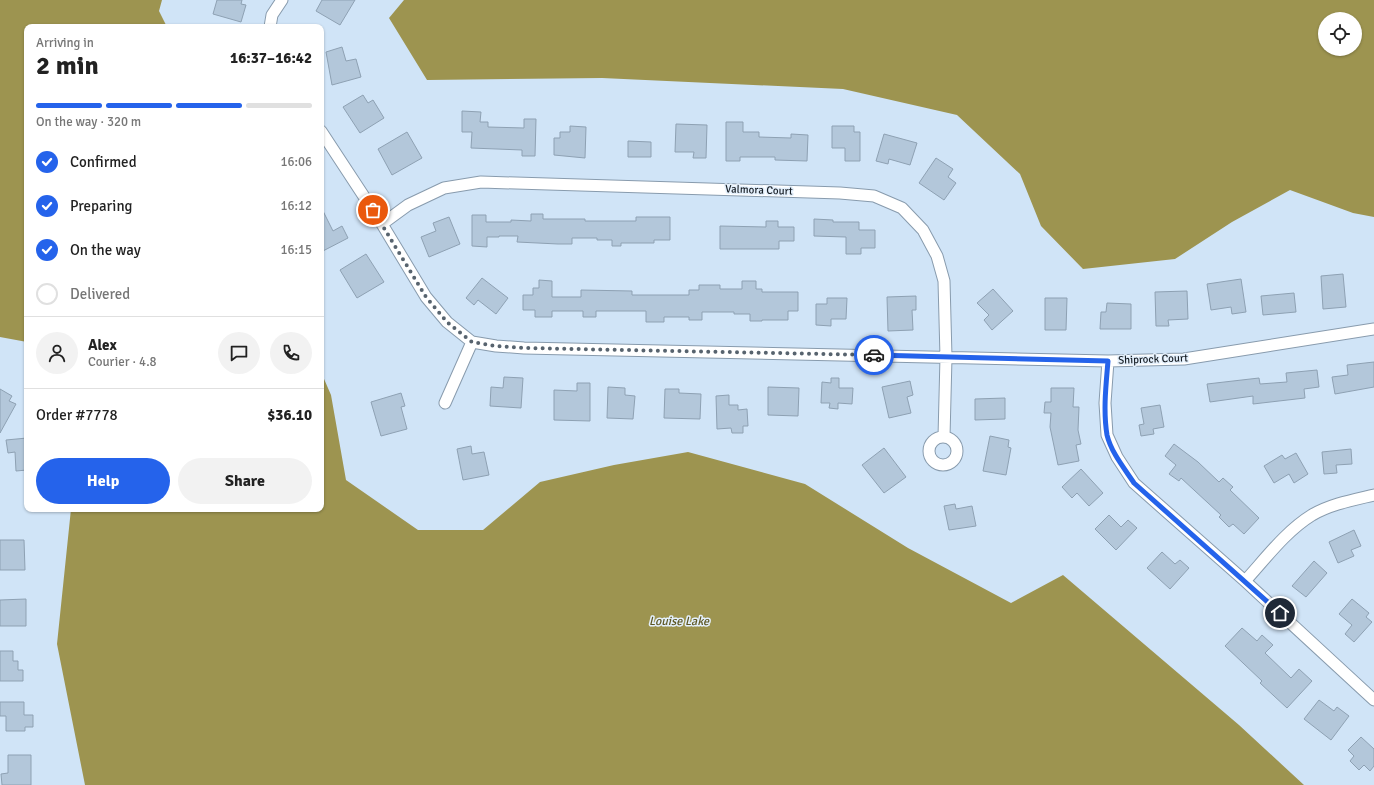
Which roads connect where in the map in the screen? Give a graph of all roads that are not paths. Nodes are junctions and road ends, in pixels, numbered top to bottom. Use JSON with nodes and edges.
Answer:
{"nodes":[{"id":1,"x":282,"y":0,"type":"edge"},
{"id":2,"x":271,"y":24,"type":"edge"},
{"id":3,"x":324,"y":136,"type":"edge"},
{"id":4,"x":382,"y":224,"type":"junction"},
{"id":5,"x":1374,"y":329,"type":"edge"},
{"id":6,"x":472,"y":342,"type":"junction"},
{"id":7,"x":946,"y":357,"type":"junction"},
{"id":8,"x":1108,"y":361,"type":"junction"},
{"id":9,"x":445,"y":403,"type":"dead end"},
{"id":10,"x":944,"y":437,"type":"dead end"},
{"id":11,"x":1374,"y":495,"type":"edge"},
{"id":12,"x":1246,"y":581,"type":"junction"},
{"id":13,"x":1374,"y":700,"type":"edge"}],
"edges":[{"from":1,"to":2,"type":"street"},
{"from":3,"to":4,"type":"street","name":"Shiprock Court"},
{"from":4,"to":6,"type":"street","name":"Shiprock Court"},
{"from":4,"to":7,"type":"street","name":"Valmora Court"},
{"from":5,"to":8,"type":"street","name":"Shiprock Court"},
{"from":6,"to":7,"type":"street","name":"Shiprock Court"},
{"from":6,"to":9,"type":"street"},
{"from":7,"to":8,"type":"street","name":"Shiprock Court"},
{"from":7,"to":10,"type":"street","name":"Valmora Court"},
{"from":8,"to":12,"type":"street"},
{"from":11,"to":12,"type":"street"},
{"from":12,"to":13,"type":"street"}]}
